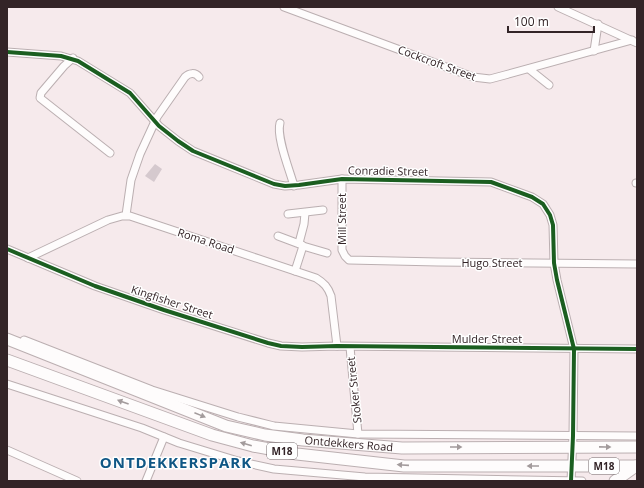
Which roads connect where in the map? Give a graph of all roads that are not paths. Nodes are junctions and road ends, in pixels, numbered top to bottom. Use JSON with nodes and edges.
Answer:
{"nodes":[{"id":1,"x":284,"y":7,"type":"edge"},
{"id":2,"x":558,"y":7,"type":"edge"},
{"id":3,"x":598,"y":24,"type":"junction"},
{"id":4,"x":634,"y":41,"type":"edge"},
{"id":5,"x":594,"y":51,"type":"junction"},
{"id":6,"x":7,"y":52,"type":"edge"},
{"id":7,"x":72,"y":58,"type":"junction"},
{"id":8,"x":529,"y":69,"type":"junction"},
{"id":9,"x":198,"y":76,"type":"dead end"},
{"id":10,"x":549,"y":85,"type":"dead end"},
{"id":11,"x":155,"y":121,"type":"junction"},
{"id":12,"x":280,"y":123,"type":"dead end"},
{"id":13,"x":110,"y":153,"type":"dead end"},
{"id":14,"x":342,"y":179,"type":"junction"},
{"id":15,"x":294,"y":186,"type":"junction"},
{"id":16,"x":323,"y":210,"type":"dead end"},
{"id":17,"x":306,"y":213,"type":"junction"},
{"id":18,"x":288,"y":214,"type":"dead end"},
{"id":19,"x":126,"y":215,"type":"junction"},
{"id":20,"x":278,"y":236,"type":"dead end"},
{"id":21,"x":301,"y":245,"type":"junction"},
{"id":22,"x":7,"y":249,"type":"edge"},
{"id":23,"x":327,"y":253,"type":"dead end"},
{"id":24,"x":28,"y":258,"type":"junction"},
{"id":25,"x":347,"y":258,"type":"joint"},
{"id":26,"x":554,"y":263,"type":"junction"},
{"id":27,"x":637,"y":264,"type":"edge"},
{"id":28,"x":295,"y":271,"type":"junction"},
{"id":29,"x":7,"y":334,"type":"edge"},
{"id":30,"x":7,"y":339,"type":"edge"},
{"id":31,"x":337,"y":346,"type":"junction"},
{"id":32,"x":350,"y":347,"type":"junction"},
{"id":33,"x":574,"y":349,"type":"junction"},
{"id":34,"x":637,"y":349,"type":"edge"},
{"id":35,"x":7,"y":360,"type":"edge"},
{"id":36,"x":7,"y":384,"type":"edge"},
{"id":37,"x":358,"y":434,"type":"junction"},
{"id":38,"x":164,"y":436,"type":"junction"},
{"id":39,"x":637,"y":436,"type":"edge"},
{"id":40,"x":573,"y":441,"type":"junction"},
{"id":41,"x":637,"y":447,"type":"edge"},
{"id":42,"x":7,"y":450,"type":"edge"},
{"id":43,"x":572,"y":466,"type":"junction"},
{"id":44,"x":637,"y":466,"type":"edge"},
{"id":45,"x":77,"y":481,"type":"edge"},
{"id":46,"x":146,"y":481,"type":"edge"},
{"id":47,"x":571,"y":481,"type":"edge"},
{"id":48,"x":582,"y":481,"type":"edge"},
{"id":49,"x":615,"y":481,"type":"edge"}],
"edges":[{"from":1,"to":8,"type":"street","name":"Cockcroft Street"},
{"from":2,"to":3,"type":"street"},
{"from":3,"to":4,"type":"street"},
{"from":3,"to":5,"type":"street"},
{"from":4,"to":5,"type":"street","name":"Cockcroft Street"},
{"from":5,"to":8,"type":"street","name":"Cockcroft Street"},
{"from":6,"to":7,"type":"street","name":"Conradie Street"},
{"from":7,"to":11,"type":"street","name":"Conradie Street"},
{"from":7,"to":13,"type":"street"},
{"from":8,"to":10,"type":"street"},
{"from":9,"to":11,"type":"street"},
{"from":11,"to":15,"type":"street","name":"Conradie Street"},
{"from":11,"to":19,"type":"street"},
{"from":12,"to":15,"type":"street"},
{"from":14,"to":15,"type":"street","name":"Conradie Street"},
{"from":14,"to":25,"type":"street","name":"Mill Street"},
{"from":14,"to":26,"type":"street","name":"Conradie Street"},
{"from":16,"to":17,"type":"street"},
{"from":17,"to":18,"type":"street"},
{"from":17,"to":21,"type":"street"},
{"from":19,"to":24,"type":"street"},
{"from":19,"to":28,"type":"street","name":"Roma Road"},
{"from":20,"to":21,"type":"street"},
{"from":21,"to":23,"type":"street"},
{"from":21,"to":28,"type":"street"},
{"from":22,"to":24,"type":"street","name":"Kingfisher Street"},
{"from":24,"to":31,"type":"street","name":"Kingfisher Street"},
{"from":25,"to":26,"type":"street","name":"Hugo Street"},
{"from":26,"to":27,"type":"street","name":"Hugo Street"},
{"from":26,"to":33,"type":"street","name":"Conradie Street"},
{"from":28,"to":31,"type":"street","name":"Roma Road"},
{"from":29,"to":37,"type":"street","name":"Ontdekkers Road"},
{"from":30,"to":40,"type":"main road","name":"Ontdekkers Road","number":"M18","one_way":true},
{"from":31,"to":32,"type":"street","name":"Mulder Street"},
{"from":32,"to":33,"type":"street","name":"Mulder Street"},
{"from":32,"to":37,"type":"street","name":"Stoker Street"},
{"from":33,"to":34,"type":"street","name":"Mulder Street"},
{"from":33,"to":40,"type":"street","name":"Conradie Street"},
{"from":43,"to":35,"type":"main road","name":"Ontdekkers Road","number":"M18","one_way":true},
{"from":36,"to":38,"type":"street"},
{"from":37,"to":40,"type":"street","name":"Ontdekkers Road"},
{"from":38,"to":46,"type":"street"},
{"from":38,"to":47,"type":"street"},
{"from":39,"to":40,"type":"street","name":"Ontdekkers Road"},
{"from":40,"to":41,"type":"main road","name":"Ontdekkers Road","number":"M18","one_way":true},
{"from":40,"to":43,"type":"street","name":"Conradie Street"},
{"from":42,"to":45,"type":"street"},
{"from":43,"to":44,"type":"main road","name":"Ontdekkers Road","number":"M18"},
{"from":43,"to":47,"type":"street","name":"Conradie Street"},
{"from":44,"to":49,"type":"main road"},
{"from":47,"to":48,"type":"street"}]}
